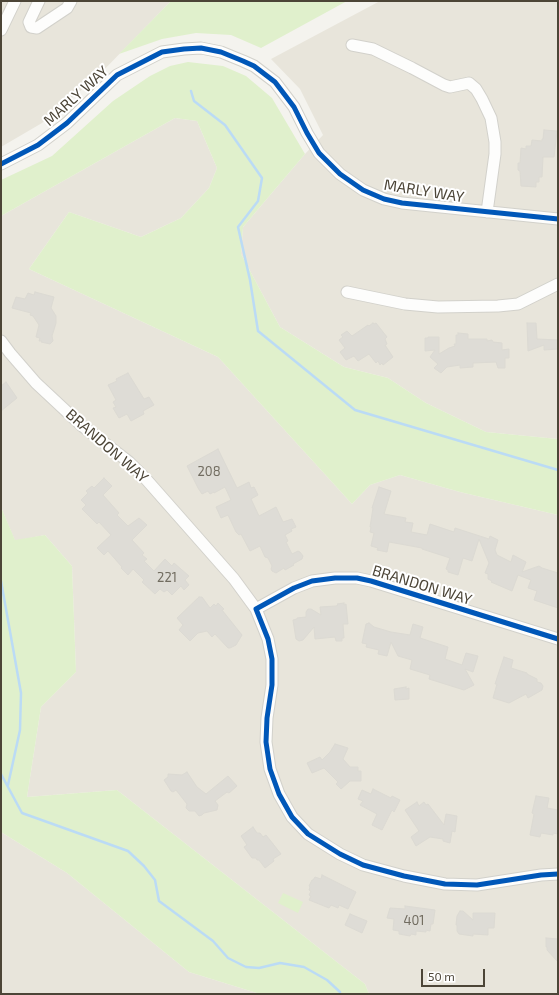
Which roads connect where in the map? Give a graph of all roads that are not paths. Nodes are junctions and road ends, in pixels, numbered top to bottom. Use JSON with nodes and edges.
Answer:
{"nodes":[{"id":1,"x":15,"y":1,"type":"edge"},
{"id":2,"x":38,"y":1,"type":"edge"},
{"id":3,"x":71,"y":1,"type":"edge"},
{"id":4,"x":1,"y":30,"type":"edge"},
{"id":5,"x":352,"y":45,"type":"dead end"},
{"id":6,"x":2,"y":160,"type":"edge"},
{"id":7,"x":487,"y":212,"type":"junction"},
{"id":8,"x":558,"y":219,"type":"edge"},
{"id":9,"x":558,"y":284,"type":"edge"},
{"id":10,"x":347,"y":292,"type":"dead end"},
{"id":11,"x":1,"y":341,"type":"edge"},
{"id":12,"x":256,"y":609,"type":"junction"},
{"id":13,"x":558,"y":639,"type":"edge"},
{"id":14,"x":558,"y":874,"type":"edge"}],
"edges":[{"from":1,"to":4,"type":"street"},
{"from":2,"to":3,"type":"street"},
{"from":5,"to":7,"type":"street"},
{"from":6,"to":7,"type":"street","name":"MARLY WAY"},
{"from":7,"to":8,"type":"street","name":"MARLY WAY"},
{"from":9,"to":10,"type":"street"},
{"from":11,"to":12,"type":"street","name":"BRANDON WAY"},
{"from":12,"to":13,"type":"street","name":"BRANDON WAY"},
{"from":12,"to":14,"type":"street","name":"BRANDON WAY"}]}
